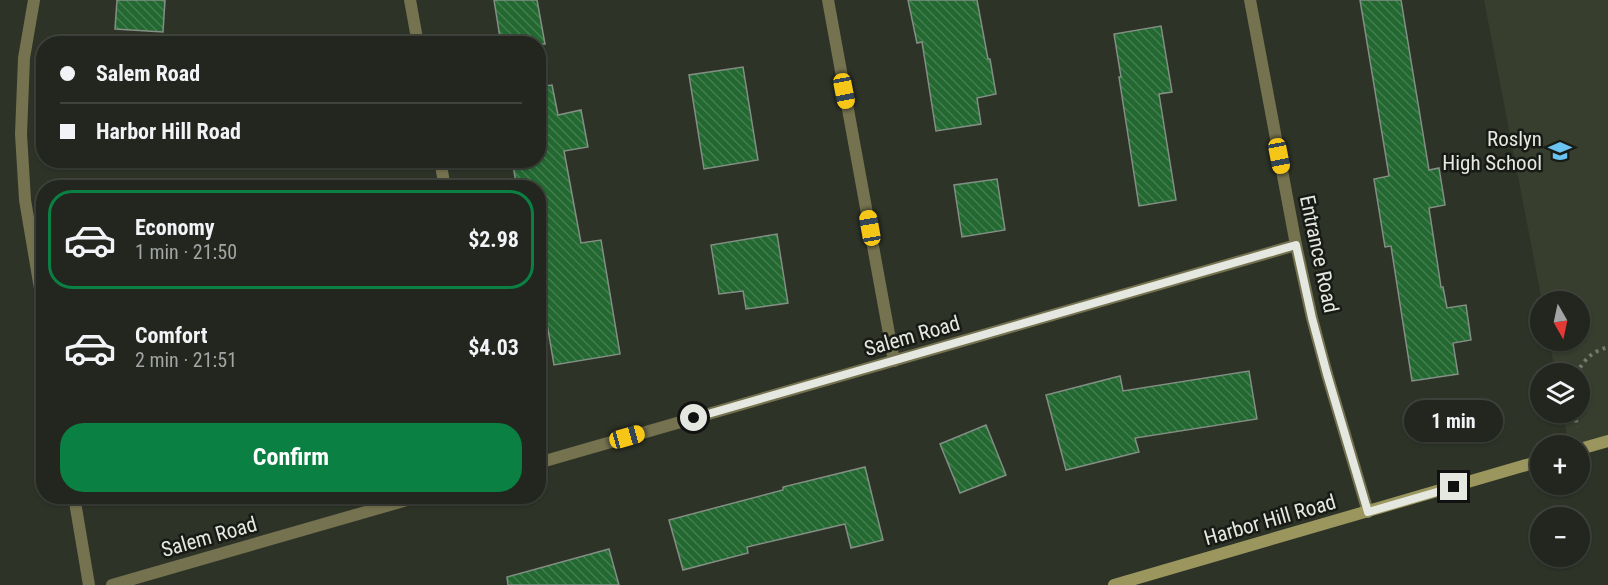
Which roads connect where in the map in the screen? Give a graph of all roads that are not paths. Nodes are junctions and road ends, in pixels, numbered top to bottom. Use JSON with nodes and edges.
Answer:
{"nodes":[{"id":1,"x":34,"y":0,"type":"edge"},
{"id":2,"x":410,"y":0,"type":"edge"},
{"id":3,"x":828,"y":0,"type":"edge"},
{"id":4,"x":1250,"y":0,"type":"edge"},
{"id":5,"x":417,"y":36,"type":"edge"},
{"id":6,"x":1296,"y":245,"type":"junction"},
{"id":7,"x":36,"y":265,"type":"edge"},
{"id":8,"x":894,"y":361,"type":"junction"},
{"id":9,"x":1608,"y":441,"type":"edge"},
{"id":10,"x":1590,"y":446,"type":"edge"},
{"id":11,"x":546,"y":461,"type":"edge"},
{"id":12,"x":1530,"y":464,"type":"edge"},
{"id":13,"x":76,"y":504,"type":"edge"},
{"id":14,"x":393,"y":504,"type":"edge"},
{"id":15,"x":1368,"y":512,"type":"junction"},
{"id":16,"x":89,"y":585,"type":"edge"},
{"id":17,"x":112,"y":585,"type":"edge"},
{"id":18,"x":1114,"y":585,"type":"edge"}],
"edges":[{"from":1,"to":7,"type":"street"},
{"from":2,"to":5,"type":"street"},
{"from":3,"to":8,"type":"street"},
{"from":4,"to":6,"type":"street","name":"Entrance Road"},
{"from":6,"to":8,"type":"street","name":"Salem Road"},
{"from":6,"to":15,"type":"street","name":"Entrance Road"},
{"from":8,"to":11,"type":"street","name":"Salem Road"},
{"from":9,"to":10,"type":"street"},
{"from":12,"to":15,"type":"street","name":"Harbor Hill Road"},
{"from":13,"to":16,"type":"street"},
{"from":14,"to":17,"type":"street","name":"Salem Road"},
{"from":15,"to":18,"type":"street","name":"Harbor Hill Road"}]}
